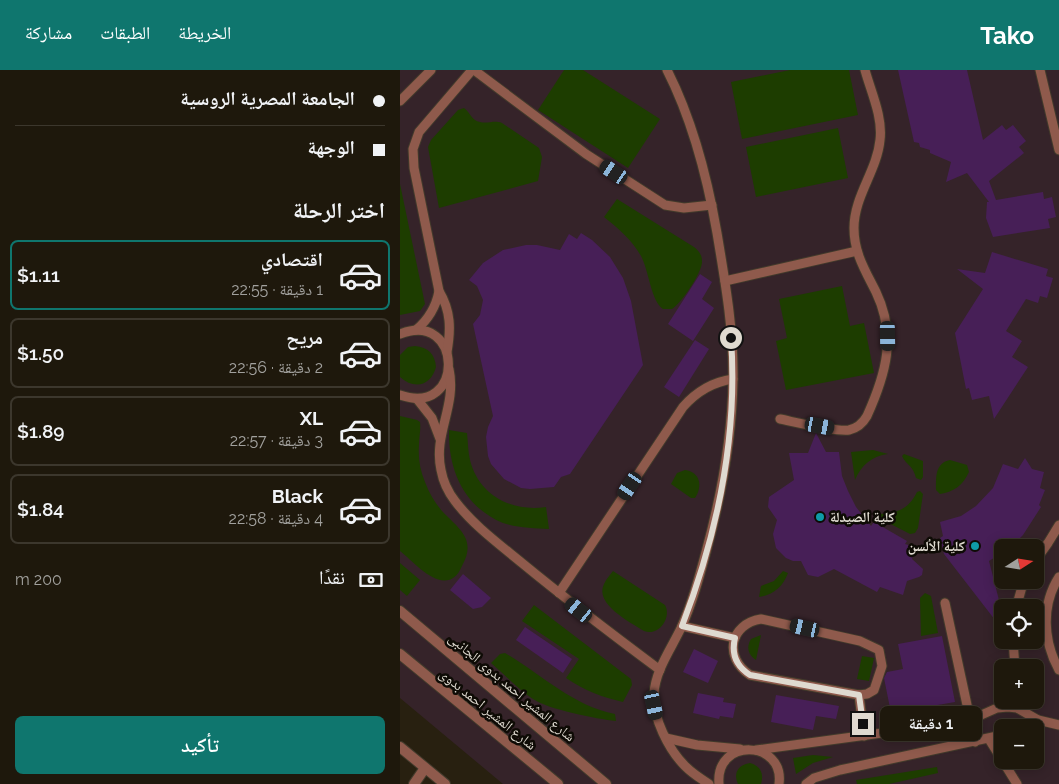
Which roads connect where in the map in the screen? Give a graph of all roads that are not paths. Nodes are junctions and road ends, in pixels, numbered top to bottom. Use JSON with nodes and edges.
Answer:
{"nodes":[{"id":1,"x":431,"y":70,"type":"edge"},
{"id":2,"x":473,"y":70,"type":"edge"},
{"id":3,"x":667,"y":70,"type":"edge"},
{"id":4,"x":865,"y":70,"type":"edge"},
{"id":5,"x":1040,"y":70,"type":"edge"},
{"id":6,"x":400,"y":102,"type":"edge"},
{"id":7,"x":1059,"y":150,"type":"edge"},
{"id":8,"x":712,"y":205,"type":"junction"},
{"id":9,"x":857,"y":251,"type":"junction"},
{"id":10,"x":725,"y":281,"type":"junction"},
{"id":11,"x":439,"y":291,"type":"junction"},
{"id":12,"x":416,"y":330,"type":"junction"},
{"id":13,"x":400,"y":334,"type":"edge"},
{"id":14,"x":447,"y":352,"type":"junction"},
{"id":15,"x":449,"y":369,"type":"junction"},
{"id":16,"x":733,"y":379,"type":"junction"},
{"id":17,"x":400,"y":395,"type":"edge"},
{"id":18,"x":417,"y":399,"type":"junction"},
{"id":19,"x":780,"y":419,"type":"dead end"},
{"id":20,"x":440,"y":439,"type":"junction"},
{"id":21,"x":1059,"y":525,"type":"edge"},
{"id":22,"x":1044,"y":549,"type":"edge"},
{"id":23,"x":1059,"y":577,"type":"edge"},
{"id":24,"x":559,"y":593,"type":"junction"},
{"id":25,"x":945,"y":603,"type":"dead end"},
{"id":26,"x":400,"y":611,"type":"edge"},
{"id":27,"x":682,"y":626,"type":"junction"},
{"id":28,"x":735,"y":638,"type":"junction"},
{"id":29,"x":400,"y":654,"type":"edge"},
{"id":30,"x":660,"y":670,"type":"junction"},
{"id":31,"x":1059,"y":670,"type":"edge"},
{"id":32,"x":859,"y":695,"type":"junction"},
{"id":33,"x":994,"y":709,"type":"edge"},
{"id":34,"x":1024,"y":709,"type":"edge"},
{"id":35,"x":1037,"y":719,"type":"edge"},
{"id":36,"x":970,"y":720,"type":"junction"},
{"id":37,"x":1044,"y":721,"type":"edge"},
{"id":38,"x":1059,"y":725,"type":"edge"},
{"id":39,"x":864,"y":736,"type":"junction"},
{"id":40,"x":994,"y":737,"type":"edge"},
{"id":41,"x":666,"y":738,"type":"junction"},
{"id":42,"x":989,"y":739,"type":"junction"},
{"id":43,"x":975,"y":742,"type":"junction"},
{"id":44,"x":400,"y":747,"type":"edge"},
{"id":45,"x":744,"y":749,"type":"junction"},
{"id":46,"x":756,"y":750,"type":"junction"},
{"id":47,"x":425,"y":768,"type":"junction"},
{"id":48,"x":414,"y":784,"type":"edge"},
{"id":49,"x":445,"y":784,"type":"edge"},
{"id":50,"x":558,"y":784,"type":"edge"},
{"id":51,"x":606,"y":784,"type":"edge"},
{"id":52,"x":709,"y":784,"type":"edge"},
{"id":53,"x":719,"y":784,"type":"edge"},
{"id":54,"x":779,"y":784,"type":"edge"},
{"id":55,"x":806,"y":784,"type":"edge"},
{"id":56,"x":1017,"y":784,"type":"edge"}],
"edges":[{"from":1,"to":6,"type":"lane"},
{"from":2,"to":8,"type":"lane"},
{"from":2,"to":11,"type":"lane"},
{"from":3,"to":8,"type":"lane"},
{"from":4,"to":9,"type":"lane"},
{"from":5,"to":7,"type":"lane"},
{"from":8,"to":10,"type":"lane"},
{"from":9,"to":10,"type":"lane"},
{"from":9,"to":19,"type":"lane"},
{"from":10,"to":16,"type":"lane"},
{"from":11,"to":12,"type":"lane"},
{"from":11,"to":14,"type":"lane"},
{"from":12,"to":13,"type":"lane"},
{"from":12,"to":14,"type":"lane"},
{"from":14,"to":15,"type":"lane"},
{"from":15,"to":18,"type":"lane"},
{"from":15,"to":20,"type":"lane"},
{"from":16,"to":24,"type":"lane"},
{"from":16,"to":27,"type":"lane"},
{"from":17,"to":18,"type":"lane"},
{"from":18,"to":20,"type":"lane"},
{"from":20,"to":24,"type":"lane"},
{"from":21,"to":22,"type":"lane"},
{"from":23,"to":31,"type":"lane"},
{"from":24,"to":30,"type":"lane"},
{"from":25,"to":36,"type":"lane"},
{"from":26,"to":51,"type":"street","name":"شارع المشير احمد بدوى الجانبى"},
{"from":27,"to":28,"type":"lane"},
{"from":27,"to":30,"type":"lane"},
{"from":28,"to":32,"type":"lane"},
{"from":28,"to":32,"type":"lane"},
{"from":29,"to":50,"type":"street","name":"شارع المشير احمد بدوى"},
{"from":30,"to":41,"type":"lane"},
{"from":32,"to":39,"type":"lane"},
{"from":33,"to":36,"type":"lane"},
{"from":34,"to":35,"type":"lane"},
{"from":36,"to":39,"type":"lane"},
{"from":36,"to":43,"type":"lane"},
{"from":37,"to":38,"type":"lane"},
{"from":39,"to":46,"type":"lane"},
{"from":40,"to":42,"type":"lane"},
{"from":41,"to":45,"type":"lane"},
{"from":41,"to":52,"type":"lane"},
{"from":42,"to":43,"type":"lane"},
{"from":42,"to":56,"type":"lane"},
{"from":43,"to":55,"type":"lane"},
{"from":44,"to":47,"type":"street"},
{"from":45,"to":46,"type":"lane"},
{"from":45,"to":53,"type":"lane"},
{"from":46,"to":54,"type":"lane"},
{"from":47,"to":48,"type":"street"},
{"from":47,"to":49,"type":"street"}]}
